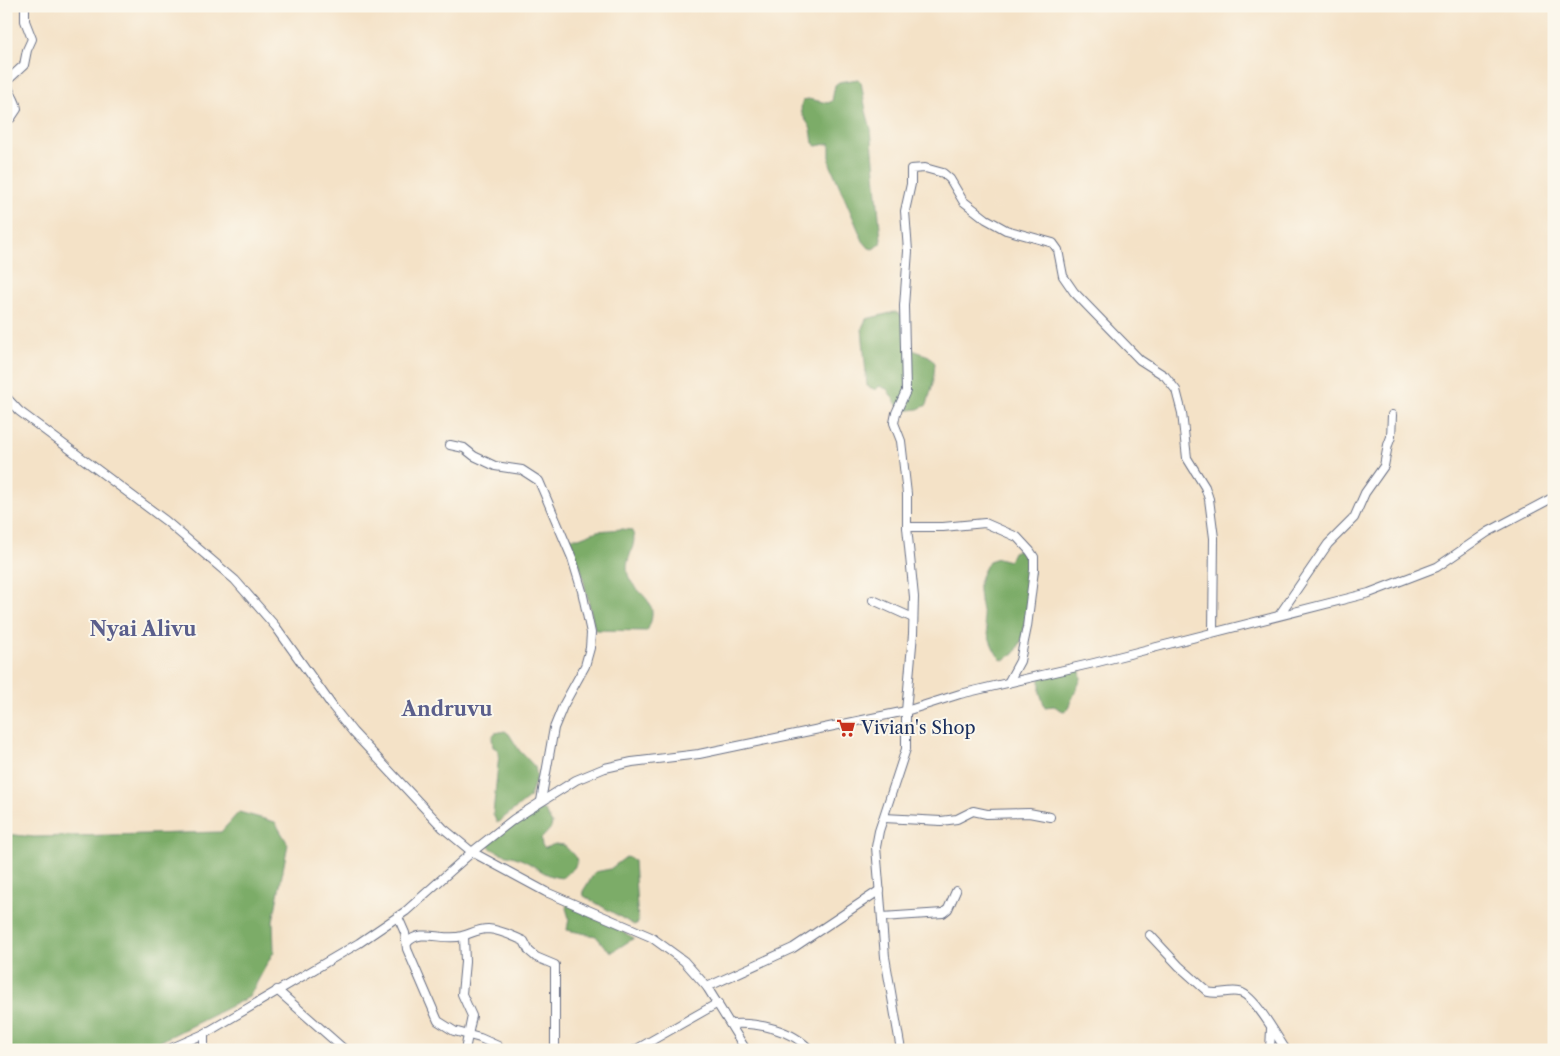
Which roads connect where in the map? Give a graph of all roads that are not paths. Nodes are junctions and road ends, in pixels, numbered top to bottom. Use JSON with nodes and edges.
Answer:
{"nodes":[{"id":1,"x":25,"y":6,"type":"edge"},
{"id":2,"x":6,"y":119,"type":"edge"},
{"id":3,"x":6,"y":397,"type":"edge"},
{"id":4,"x":1392,"y":415,"type":"dead end"},
{"id":5,"x":450,"y":445,"type":"dead end"},
{"id":6,"x":1554,"y":497,"type":"edge"},
{"id":7,"x":907,"y":526,"type":"junction"},
{"id":8,"x":873,"y":600,"type":"dead end"},
{"id":9,"x":1280,"y":614,"type":"junction"},
{"id":10,"x":914,"y":618,"type":"junction"},
{"id":11,"x":1213,"y":632,"type":"junction"},
{"id":12,"x":1008,"y":683,"type":"junction"},
{"id":13,"x":906,"y":711,"type":"junction"},
{"id":14,"x":541,"y":801,"type":"junction"},
{"id":15,"x":1050,"y":817,"type":"dead end"},
{"id":16,"x":884,"y":818,"type":"junction"},
{"id":17,"x":472,"y":852,"type":"junction"},
{"id":18,"x":880,"y":890,"type":"junction"},
{"id":19,"x":956,"y":891,"type":"dead end"},
{"id":20,"x":398,"y":917,"type":"junction"},
{"id":21,"x":882,"y":917,"type":"junction"},
{"id":22,"x":1150,"y":934,"type":"dead end"},
{"id":23,"x":464,"y":936,"type":"junction"},
{"id":24,"x":406,"y":944,"type":"junction"},
{"id":25,"x":707,"y":987,"type":"junction"},
{"id":26,"x":277,"y":990,"type":"junction"},
{"id":27,"x":718,"y":1003,"type":"junction"},
{"id":28,"x":732,"y":1024,"type":"junction"},
{"id":29,"x":1271,"y":1028,"type":"junction"},
{"id":30,"x":204,"y":1034,"type":"junction"},
{"id":31,"x":466,"y":1034,"type":"junction"},
{"id":32,"x":498,"y":1046,"type":"dead end"},
{"id":33,"x":167,"y":1050,"type":"edge"},
{"id":34,"x":204,"y":1050,"type":"edge"},
{"id":35,"x":345,"y":1050,"type":"edge"},
{"id":36,"x":465,"y":1050,"type":"edge"},
{"id":37,"x":555,"y":1050,"type":"edge"},
{"id":38,"x":635,"y":1050,"type":"edge"},
{"id":39,"x":746,"y":1050,"type":"edge"},
{"id":40,"x":810,"y":1050,"type":"edge"},
{"id":41,"x":901,"y":1050,"type":"edge"},
{"id":42,"x":1270,"y":1050,"type":"edge"},
{"id":43,"x":1286,"y":1050,"type":"edge"}],
"edges":[{"from":1,"to":2,"type":"street"},
{"from":3,"to":17,"type":"street"},
{"from":4,"to":9,"type":"street"},
{"from":5,"to":14,"type":"street"},
{"from":6,"to":9,"type":"street"},
{"from":7,"to":10,"type":"street"},
{"from":7,"to":11,"type":"street"},
{"from":7,"to":12,"type":"street"},
{"from":8,"to":10,"type":"street"},
{"from":9,"to":11,"type":"street"},
{"from":10,"to":13,"type":"street"},
{"from":11,"to":12,"type":"street"},
{"from":12,"to":13,"type":"street"},
{"from":13,"to":14,"type":"street"},
{"from":13,"to":16,"type":"street"},
{"from":14,"to":17,"type":"street"},
{"from":15,"to":16,"type":"street"},
{"from":16,"to":18,"type":"street"},
{"from":17,"to":20,"type":"street"},
{"from":17,"to":25,"type":"street"},
{"from":18,"to":21,"type":"street"},
{"from":18,"to":25,"type":"street"},
{"from":19,"to":21,"type":"street"},
{"from":20,"to":24,"type":"street"},
{"from":20,"to":26,"type":"street"},
{"from":21,"to":41,"type":"street"},
{"from":22,"to":29,"type":"street"},
{"from":23,"to":24,"type":"street"},
{"from":23,"to":31,"type":"street"},
{"from":23,"to":37,"type":"street"},
{"from":24,"to":31,"type":"street"},
{"from":25,"to":27,"type":"street"},
{"from":26,"to":30,"type":"street"},
{"from":26,"to":35,"type":"street"},
{"from":27,"to":28,"type":"street"},
{"from":27,"to":38,"type":"street"},
{"from":28,"to":39,"type":"street"},
{"from":28,"to":40,"type":"street"},
{"from":29,"to":42,"type":"street"},
{"from":29,"to":43,"type":"street"},
{"from":30,"to":33,"type":"street"},
{"from":30,"to":34,"type":"street"},
{"from":31,"to":32,"type":"street"},
{"from":31,"to":36,"type":"street"}]}
